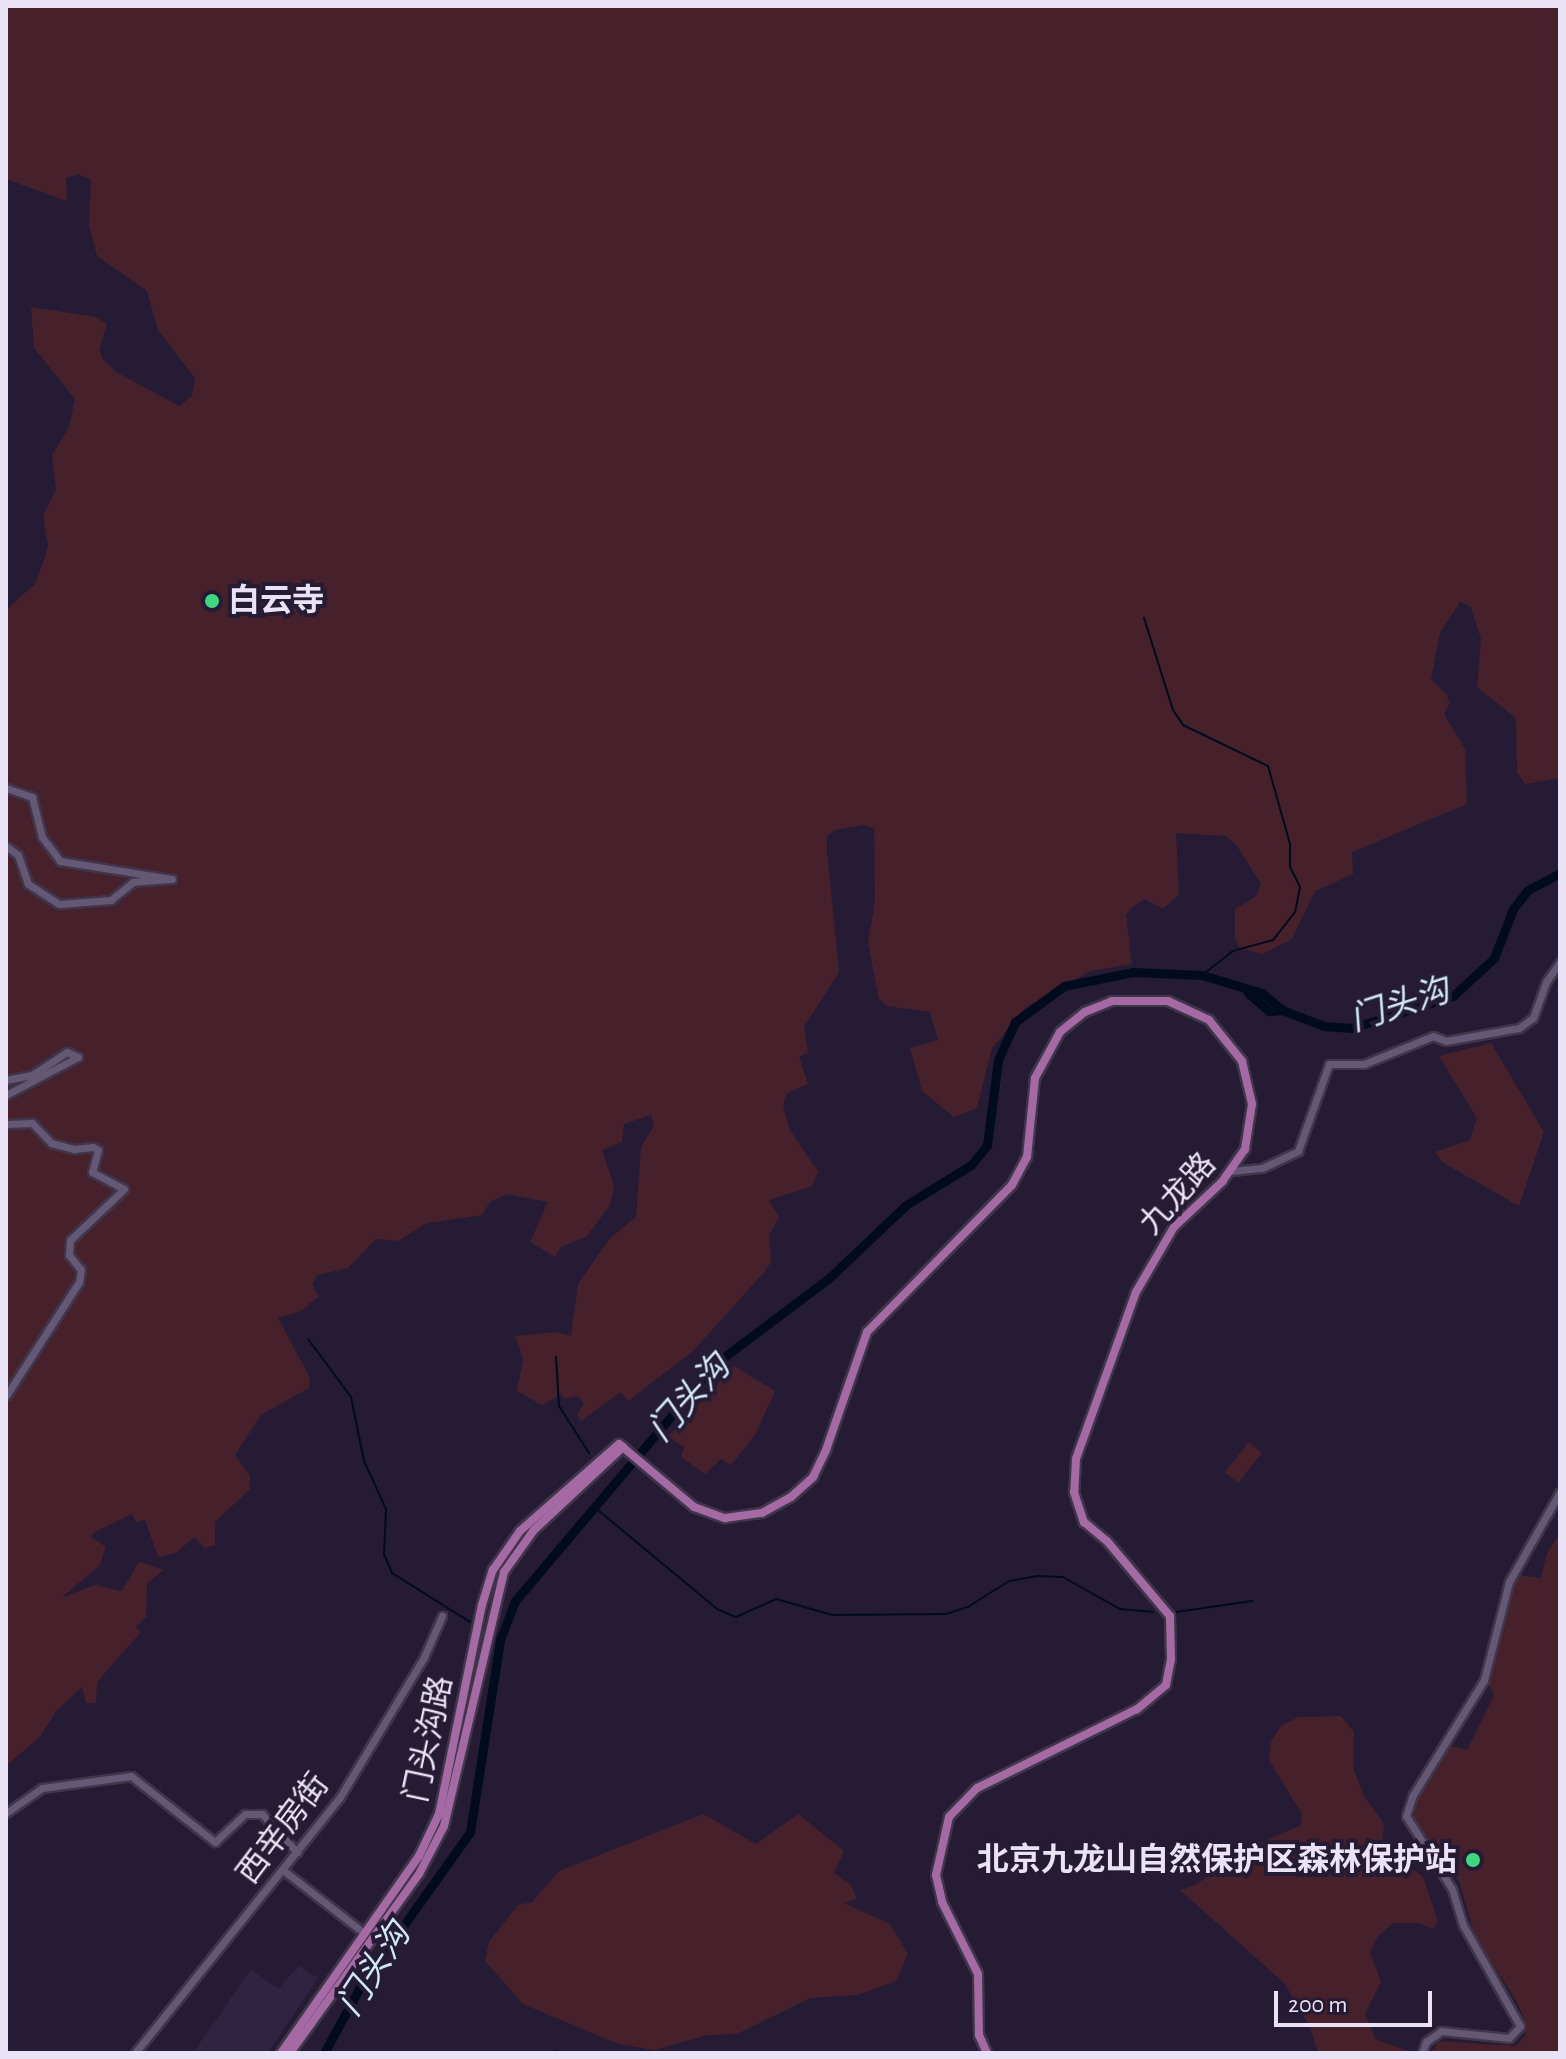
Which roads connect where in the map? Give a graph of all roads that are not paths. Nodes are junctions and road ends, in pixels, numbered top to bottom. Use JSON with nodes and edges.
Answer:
{"nodes":[{"id":1,"x":6,"y":788,"type":"edge"},
{"id":2,"x":6,"y":846,"type":"edge"},
{"id":3,"x":1560,"y":962,"type":"edge"},
{"id":4,"x":6,"y":1080,"type":"edge"},
{"id":5,"x":6,"y":1095,"type":"edge"},
{"id":6,"x":6,"y":1124,"type":"edge"},
{"id":7,"x":1232,"y":1171,"type":"junction"},
{"id":8,"x":6,"y":1396,"type":"edge"},
{"id":9,"x":623,"y":1447,"type":"junction"},
{"id":10,"x":1560,"y":1492,"type":"edge"},
{"id":11,"x":442,"y":1616,"type":"dead end"},
{"id":12,"x":6,"y":1813,"type":"edge"},
{"id":13,"x":297,"y":1852,"type":"junction"},
{"id":14,"x":283,"y":1870,"type":"junction"},
{"id":15,"x":364,"y":1933,"type":"junction"},
{"id":16,"x":135,"y":2053,"type":"edge"},
{"id":17,"x":281,"y":2053,"type":"edge"},
{"id":18,"x":290,"y":2053,"type":"edge"},
{"id":19,"x":987,"y":2053,"type":"edge"},
{"id":20,"x":1422,"y":2053,"type":"edge"}],
"edges":[{"from":1,"to":2,"type":"street"},
{"from":3,"to":7,"type":"street"},
{"from":4,"to":5,"type":"street"},
{"from":6,"to":8,"type":"street"},
{"from":7,"to":9,"type":"main road","name":"九龙路"},
{"from":7,"to":19,"type":"main road","name":"九龙路"},
{"from":9,"to":15,"type":"main road","name":"门头沟路"},
{"from":9,"to":18,"type":"main road","name":"门头沟路"},
{"from":10,"to":20,"type":"street"},
{"from":11,"to":13,"type":"street","name":"西辛房街"},
{"from":12,"to":13,"type":"street"},
{"from":13,"to":14,"type":"street","name":"西辛房街"},
{"from":14,"to":15,"type":"street"},
{"from":14,"to":16,"type":"street","name":"西辛房街"},
{"from":15,"to":17,"type":"main road","name":"门头沟路"}]}
